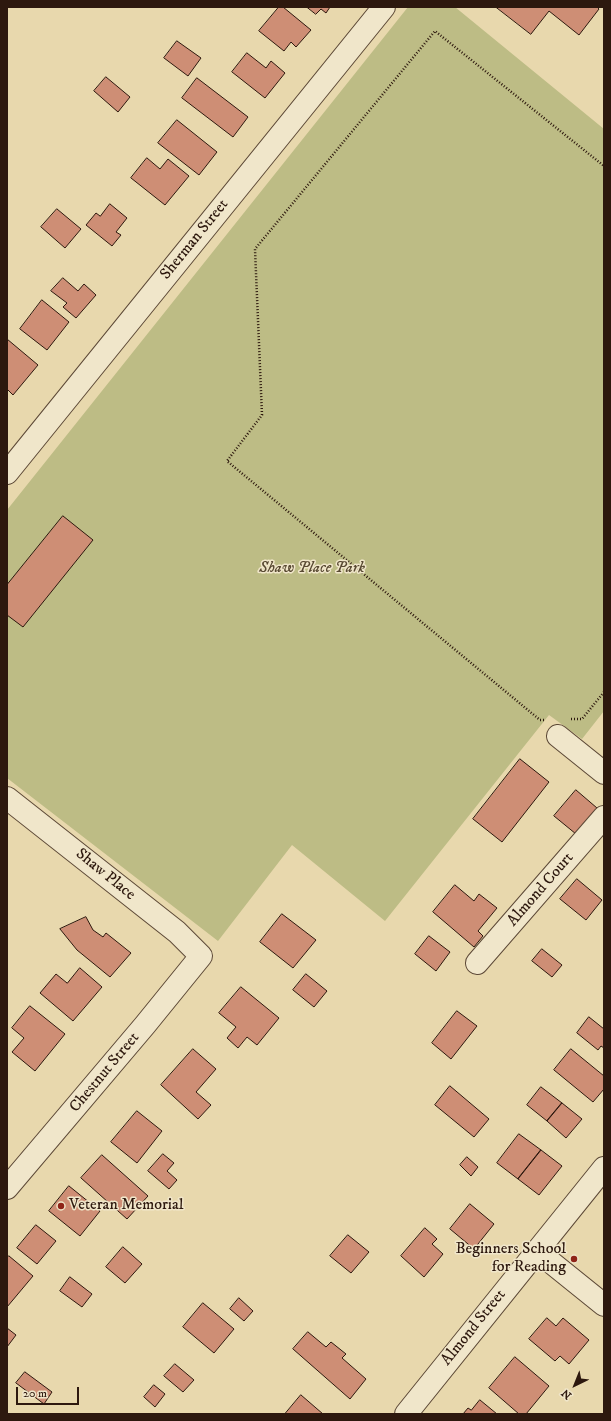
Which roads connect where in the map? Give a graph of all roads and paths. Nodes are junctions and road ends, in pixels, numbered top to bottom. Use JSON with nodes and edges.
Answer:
{"nodes":[{"id":1,"x":384,"y":7,"type":"edge"},
{"id":2,"x":604,"y":166,"type":"edge"},
{"id":3,"x":7,"y":473,"type":"edge"},
{"id":4,"x":604,"y":692,"type":"edge"},
{"id":5,"x":558,"y":725,"type":"junction"},
{"id":6,"x":604,"y":774,"type":"edge"},
{"id":7,"x":7,"y":798,"type":"edge"},
{"id":8,"x":604,"y":817,"type":"edge"},
{"id":9,"x":201,"y":956,"type":"joint"},
{"id":10,"x":477,"y":962,"type":"dead end"},
{"id":11,"x":604,"y":1168,"type":"edge"},
{"id":12,"x":7,"y":1188,"type":"edge"},
{"id":13,"x":537,"y":1251,"type":"junction"},
{"id":14,"x":604,"y":1305,"type":"edge"},
{"id":15,"x":406,"y":1414,"type":"edge"}],
"edges":[{"from":1,"to":3,"type":"street","name":"Sherman Street"},
{"from":2,"to":5,"type":"path"},
{"from":4,"to":5,"type":"path"},
{"from":5,"to":6,"type":"street"},
{"from":7,"to":9,"type":"street","name":"Shaw Place"},
{"from":8,"to":10,"type":"street","name":"Almond Court"},
{"from":9,"to":12,"type":"street","name":"Chestnut Street"},
{"from":11,"to":13,"type":"street","name":"Almond Street"},
{"from":13,"to":14,"type":"street"},
{"from":13,"to":15,"type":"street","name":"Almond Street"}]}
